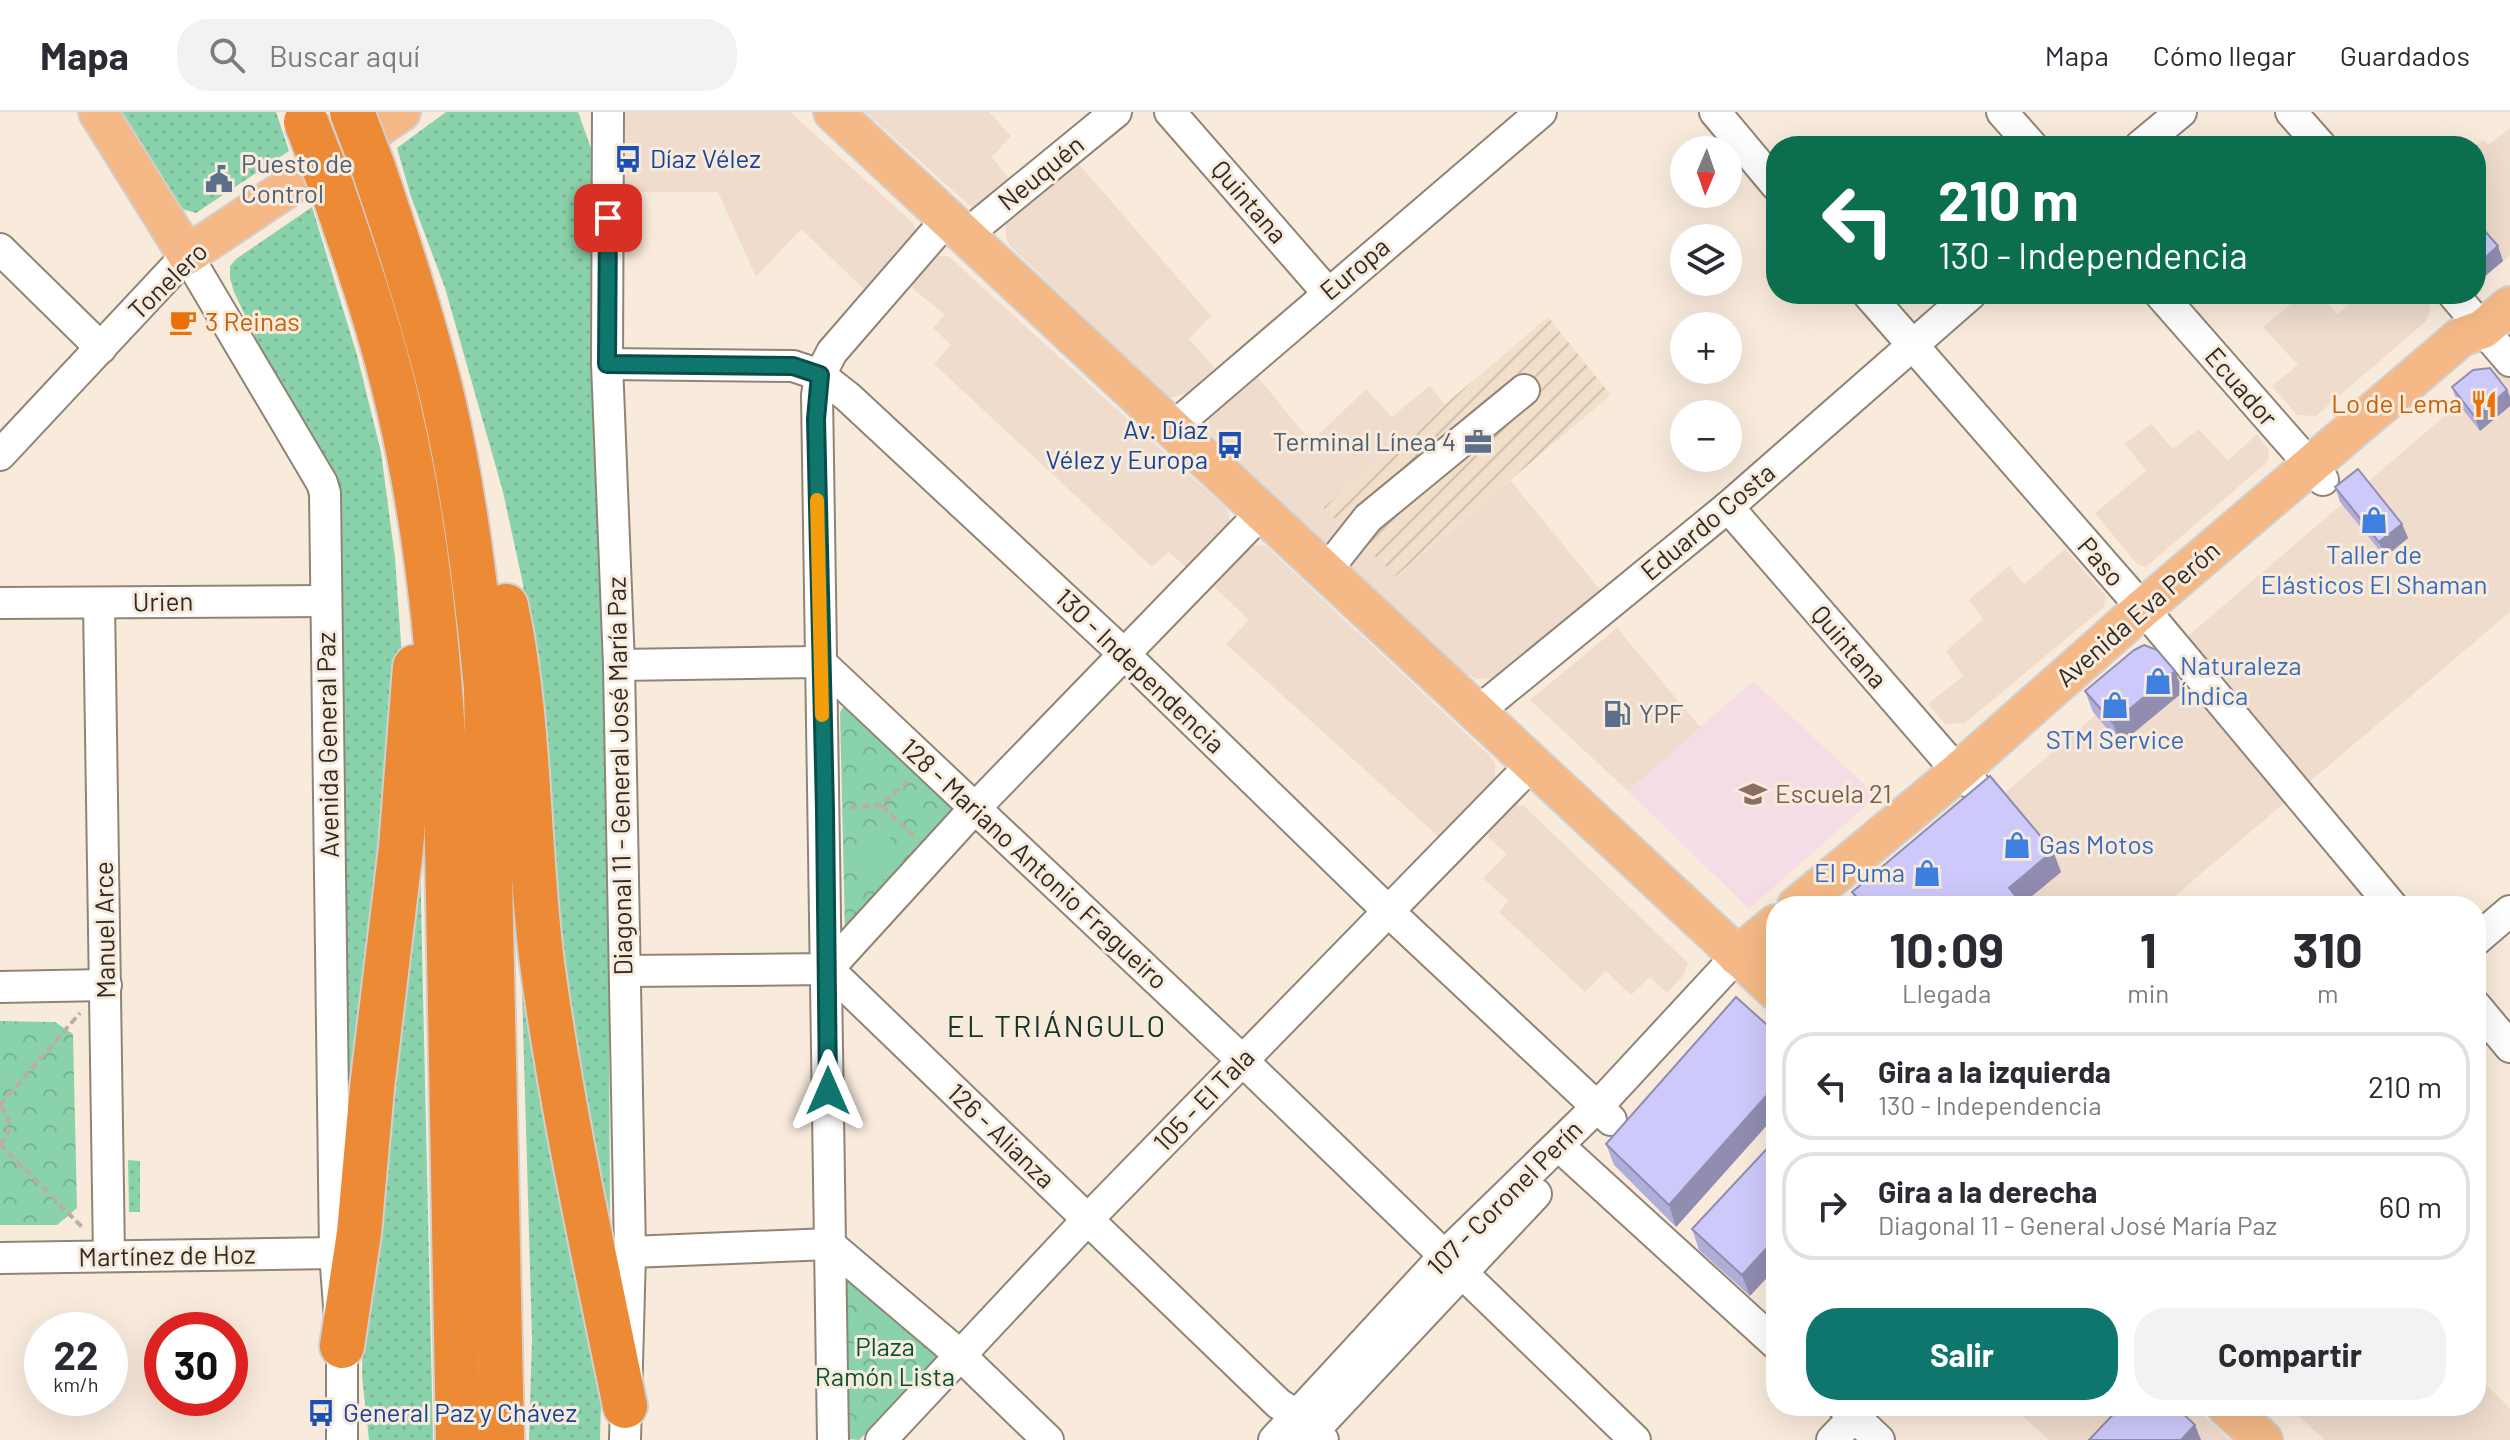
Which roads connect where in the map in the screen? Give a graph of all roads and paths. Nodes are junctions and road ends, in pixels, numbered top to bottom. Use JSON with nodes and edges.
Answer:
{"nodes":[{"id":1,"x":98,"y":112,"type":"edge"},
{"id":2,"x":352,"y":112,"type":"edge"},
{"id":3,"x":401,"y":112,"type":"edge"},
{"id":4,"x":833,"y":112,"type":"edge"},
{"id":5,"x":1116,"y":112,"type":"edge"},
{"id":6,"x":1170,"y":112,"type":"edge"},
{"id":7,"x":1541,"y":112,"type":"edge"},
{"id":8,"x":1715,"y":112,"type":"edge"},
{"id":9,"x":2002,"y":112,"type":"edge"},
{"id":10,"x":2181,"y":112,"type":"edge"},
{"id":11,"x":2291,"y":112,"type":"edge"},
{"id":12,"x":304,"y":117,"type":"edge"},
{"id":13,"x":604,"y":121,"type":"edge"},
{"id":14,"x":2023,"y":136,"type":"edge"},
{"id":15,"x":2152,"y":136,"type":"edge"},
{"id":16,"x":2312,"y":136,"type":"edge"},
{"id":17,"x":1766,"y":173,"type":"edge"},
{"id":18,"x":958,"y":226,"type":"junction"},
{"id":19,"x":0,"y":249,"type":"edge"},
{"id":20,"x":187,"y":255,"type":"junction"},
{"id":21,"x":1327,"y":292,"type":"junction"},
{"id":22,"x":1876,"y":304,"type":"edge"},
{"id":23,"x":1960,"y":304,"type":"edge"},
{"id":24,"x":2169,"y":304,"type":"edge"},
{"id":25,"x":2471,"y":304,"type":"edge"},
{"id":26,"x":2497,"y":318,"type":"edge"},
{"id":27,"x":1912,"y":346,"type":"junction"},
{"id":28,"x":101,"y":348,"type":"junction"},
{"id":29,"x":2510,"y":361,"type":"edge"},
{"id":30,"x":607,"y":364,"type":"junction"},
{"id":31,"x":820,"y":375,"type":"junction"},
{"id":32,"x":1524,"y":390,"type":"dead end"},
{"id":33,"x":443,"y":401,"type":"junction"},
{"id":34,"x":399,"y":410,"type":"junction"},
{"id":35,"x":1171,"y":429,"type":"junction"},
{"id":36,"x":0,"y":455,"type":"edge"},
{"id":37,"x":2317,"y":473,"type":"junction"},
{"id":38,"x":1728,"y":507,"type":"junction"},
{"id":39,"x":1263,"y":511,"type":"junction"},
{"id":40,"x":1326,"y":571,"type":"junction"},
{"id":41,"x":326,"y":601,"type":"junction"},
{"id":42,"x":0,"y":603,"type":"edge"},
{"id":43,"x":99,"y":603,"type":"junction"},
{"id":44,"x":2150,"y":617,"type":"junction"},
{"id":45,"x":1123,"y":653,"type":"junction"},
{"id":46,"x":820,"y":662,"type":"junction"},
{"id":47,"x":619,"y":665,"type":"junction"},
{"id":48,"x":1476,"y":713,"type":"junction"},
{"id":49,"x":927,"y":763,"type":"junction"},
{"id":50,"x":1531,"y":765,"type":"junction"},
{"id":51,"x":1966,"y":778,"type":"junction"},
{"id":52,"x":881,"y":805,"type":"junction"},
{"id":53,"x":974,"y":809,"type":"junction"},
{"id":54,"x":825,"y":810,"type":"junction"},
{"id":55,"x":933,"y":853,"type":"junction"},
{"id":56,"x":1810,"y":896,"type":"edge"},
{"id":57,"x":1839,"y":896,"type":"edge"},
{"id":58,"x":2384,"y":896,"type":"edge"},
{"id":59,"x":2510,"y":911,"type":"edge"},
{"id":60,"x":1389,"y":912,"type":"junction"},
{"id":61,"x":2486,"y":931,"type":"edge"},
{"id":62,"x":1760,"y":967,"type":"edge"},
{"id":63,"x":828,"y":969,"type":"junction"},
{"id":64,"x":625,"y":971,"type":"junction"},
{"id":65,"x":106,"y":985,"type":"junction"},
{"id":66,"x":0,"y":987,"type":"edge"},
{"id":67,"x":2486,"y":1018,"type":"edge"},
{"id":68,"x":2510,"y":1047,"type":"edge"},
{"id":69,"x":1243,"y":1061,"type":"junction"},
{"id":70,"x":0,"y":1105,"type":"edge"},
{"id":71,"x":1605,"y":1113,"type":"junction"},
{"id":72,"x":0,"y":1144,"type":"edge"},
{"id":73,"x":1571,"y":1157,"type":"junction"},
{"id":74,"x":1088,"y":1219,"type":"junction"},
{"id":75,"x":829,"y":1244,"type":"junction"},
{"id":76,"x":611,"y":1249,"type":"junction"},
{"id":77,"x":335,"y":1253,"type":"junction"},
{"id":78,"x":109,"y":1256,"type":"junction"},
{"id":79,"x":0,"y":1258,"type":"edge"},
{"id":80,"x":1453,"y":1264,"type":"junction"},
{"id":81,"x":1766,"y":1335,"type":"edge"},
{"id":82,"x":342,"y":1346,"type":"junction"},
{"id":83,"x":960,"y":1355,"type":"junction"},
{"id":84,"x":1850,"y":1416,"type":"edge"},
{"id":85,"x":1860,"y":1416,"type":"edge"},
{"id":86,"x":2237,"y":1416,"type":"edge"},
{"id":87,"x":625,"y":1423,"type":"edge"},
{"id":88,"x":1310,"y":1431,"type":"edge"},
{"id":89,"x":342,"y":1440,"type":"edge"},
{"id":90,"x":458,"y":1440,"type":"edge"},
{"id":91,"x":502,"y":1440,"type":"edge"},
{"id":92,"x":833,"y":1440,"type":"edge"},
{"id":93,"x":881,"y":1440,"type":"edge"},
{"id":94,"x":1048,"y":1440,"type":"edge"},
{"id":95,"x":1274,"y":1440,"type":"edge"},
{"id":96,"x":1635,"y":1440,"type":"edge"},
{"id":97,"x":1832,"y":1440,"type":"edge"},
{"id":98,"x":1879,"y":1440,"type":"edge"},
{"id":99,"x":2263,"y":1440,"type":"edge"}],
"edges":[{"from":1,"to":20,"type":"main road","name":"Avenida General Paz"},
{"from":2,"to":33,"type":"highway","bridge":true},
{"from":3,"to":20,"type":"main road","name":"Tonelero"},
{"from":4,"to":18,"type":"main road"},
{"from":5,"to":18,"type":"street","name":"Neuquén"},
{"from":6,"to":21,"type":"street","name":"Quintana"},
{"from":7,"to":21,"type":"street","name":"Europa"},
{"from":8,"to":17,"type":"street"},
{"from":9,"to":14,"type":"street"},
{"from":10,"to":15,"type":"street"},
{"from":11,"to":16,"type":"street"},
{"from":12,"to":34,"type":"highway","bridge":true},
{"from":13,"to":30,"type":"street","name":"Diagonal 11 - General José María Paz"},
{"from":18,"to":31,"type":"street","name":"Neuquén"},
{"from":18,"to":35,"type":"main road"},
{"from":19,"to":28,"type":"street"},
{"from":20,"to":28,"type":"street","name":"Tonelero"},
{"from":20,"to":41,"type":"street","name":"Avenida General Paz"},
{"from":21,"to":35,"type":"street","name":"Europa"},
{"from":22,"to":27,"type":"street","name":"Paso"},
{"from":23,"to":27,"type":"street","name":"Eduardo Costa"},
{"from":24,"to":37,"type":"street","name":"Ecuador"},
{"from":25,"to":26,"type":"street"},
{"from":26,"to":29,"type":"street"},
{"from":26,"to":37,"type":"main road","name":"Avenida Eva Perón"},
{"from":27,"to":38,"type":"street","name":"Eduardo Costa"},
{"from":27,"to":44,"type":"street","name":"Paso"},
{"from":28,"to":36,"type":"street","name":"Tonelero"},
{"from":30,"to":31,"type":"street","name":"130 - Independencia"},
{"from":30,"to":47,"type":"street","name":"Diagonal 11 - General José María Paz"},
{"from":31,"to":45,"type":"street","name":"130 - Independencia"},
{"from":31,"to":46,"type":"street"},
{"from":32,"to":40,"type":"street"},
{"from":33,"to":76,"type":"highway"},
{"from":33,"to":91,"type":"highway"},
{"from":34,"to":82,"type":"highway"},
{"from":34,"to":90,"type":"highway"},
{"from":35,"to":39,"type":"main road"},
{"from":37,"to":44,"type":"main road","name":"Avenida Eva Perón"},
{"from":38,"to":48,"type":"street","name":"Eduardo Costa"},
{"from":38,"to":51,"type":"street","name":"Quintana"},
{"from":39,"to":40,"type":"main road"},
{"from":39,"to":45,"type":"street"},
{"from":40,"to":48,"type":"main road"},
{"from":41,"to":43,"type":"street","name":"Urien"},
{"from":41,"to":77,"type":"street","name":"Avenida General Paz"},
{"from":42,"to":43,"type":"street","name":"Urien"},
{"from":43,"to":65,"type":"street","name":"Manuel Arce"},
{"from":44,"to":51,"type":"main road","name":"Avenida Eva Perón"},
{"from":44,"to":58,"type":"street","name":"Paso"},
{"from":45,"to":53,"type":"street"},
{"from":45,"to":60,"type":"street","name":"130 - Independencia"},
{"from":46,"to":47,"type":"street"},
{"from":46,"to":49,"type":"street","name":"128 - Mariano Antonio Fragueiro"},
{"from":46,"to":54,"type":"street"},
{"from":47,"to":64,"type":"street","name":"Diagonal 11 - General José María Paz"},
{"from":48,"to":50,"type":"main road"},
{"from":49,"to":52,"type":"path"},
{"from":49,"to":53,"type":"street","name":"128 - Mariano Antonio Fragueiro"},
{"from":50,"to":60,"type":"street","name":"105 - El Tala"},
{"from":50,"to":62,"type":"main road"},
{"from":51,"to":56,"type":"main road","name":"Avenida Eva Perón"},
{"from":51,"to":57,"type":"main road","name":"Avenida Eva Perón"},
{"from":52,"to":54,"type":"path"},
{"from":52,"to":55,"type":"path"},
{"from":53,"to":55,"type":"street"},
{"from":53,"to":69,"type":"street","name":"128 - Mariano Antonio Fragueiro"},
{"from":54,"to":63,"type":"street"},
{"from":55,"to":63,"type":"street"},
{"from":59,"to":61,"type":"street"},
{"from":60,"to":69,"type":"street","name":"105 - El Tala"},
{"from":60,"to":71,"type":"street","name":"130 - Independencia"},
{"from":62,"to":71,"type":"street","name":"107 - Coronel Perín"},
{"from":63,"to":64,"type":"street"},
{"from":63,"to":74,"type":"street","name":"126 - Alianza"},
{"from":63,"to":75,"type":"street"},
{"from":64,"to":76,"type":"street","name":"Diagonal 11 - General José María Paz"},
{"from":65,"to":66,"type":"street"},
{"from":65,"to":70,"type":"path"},
{"from":65,"to":78,"type":"street","name":"Manuel Arce"},
{"from":67,"to":68,"type":"street"},
{"from":69,"to":74,"type":"street","name":"105 - El Tala"},
{"from":69,"to":80,"type":"street","name":"128 - Mariano Antonio Fragueiro"},
{"from":70,"to":72,"type":"path"},
{"from":71,"to":73,"type":"street","name":"107 - Coronel Perín"},
{"from":71,"to":80,"type":"street","name":"107 - Coronel Perín"},
{"from":72,"to":78,"type":"path"},
{"from":73,"to":80,"type":"street","name":"107 - Coronel Perín"},
{"from":73,"to":81,"type":"street"},
{"from":74,"to":83,"type":"street","name":"105 - El Tala"},
{"from":74,"to":88,"type":"street","name":"126 - Alianza"},
{"from":75,"to":76,"type":"street"},
{"from":75,"to":83,"type":"street"},
{"from":75,"to":92,"type":"street"},
{"from":76,"to":87,"type":"highway"},
{"from":77,"to":78,"type":"street","name":"Martínez de Hoz"},
{"from":77,"to":82,"type":"street","name":"Avenida General Paz"},
{"from":78,"to":79,"type":"street","name":"Martínez de Hoz"},
{"from":80,"to":88,"type":"street","name":"107 - Coronel Perín"},
{"from":80,"to":96,"type":"street","name":"128 - Mariano Antonio Fragueiro"},
{"from":82,"to":89,"type":"street","name":"Avenida General Paz"},
{"from":83,"to":93,"type":"street","name":"105 - El Tala"},
{"from":83,"to":94,"type":"street"},
{"from":84,"to":97,"type":"street"},
{"from":85,"to":98,"type":"street"},
{"from":86,"to":99,"type":"main road"},
{"from":88,"to":95,"type":"street","name":"107 - Coronel Perín"}]}
